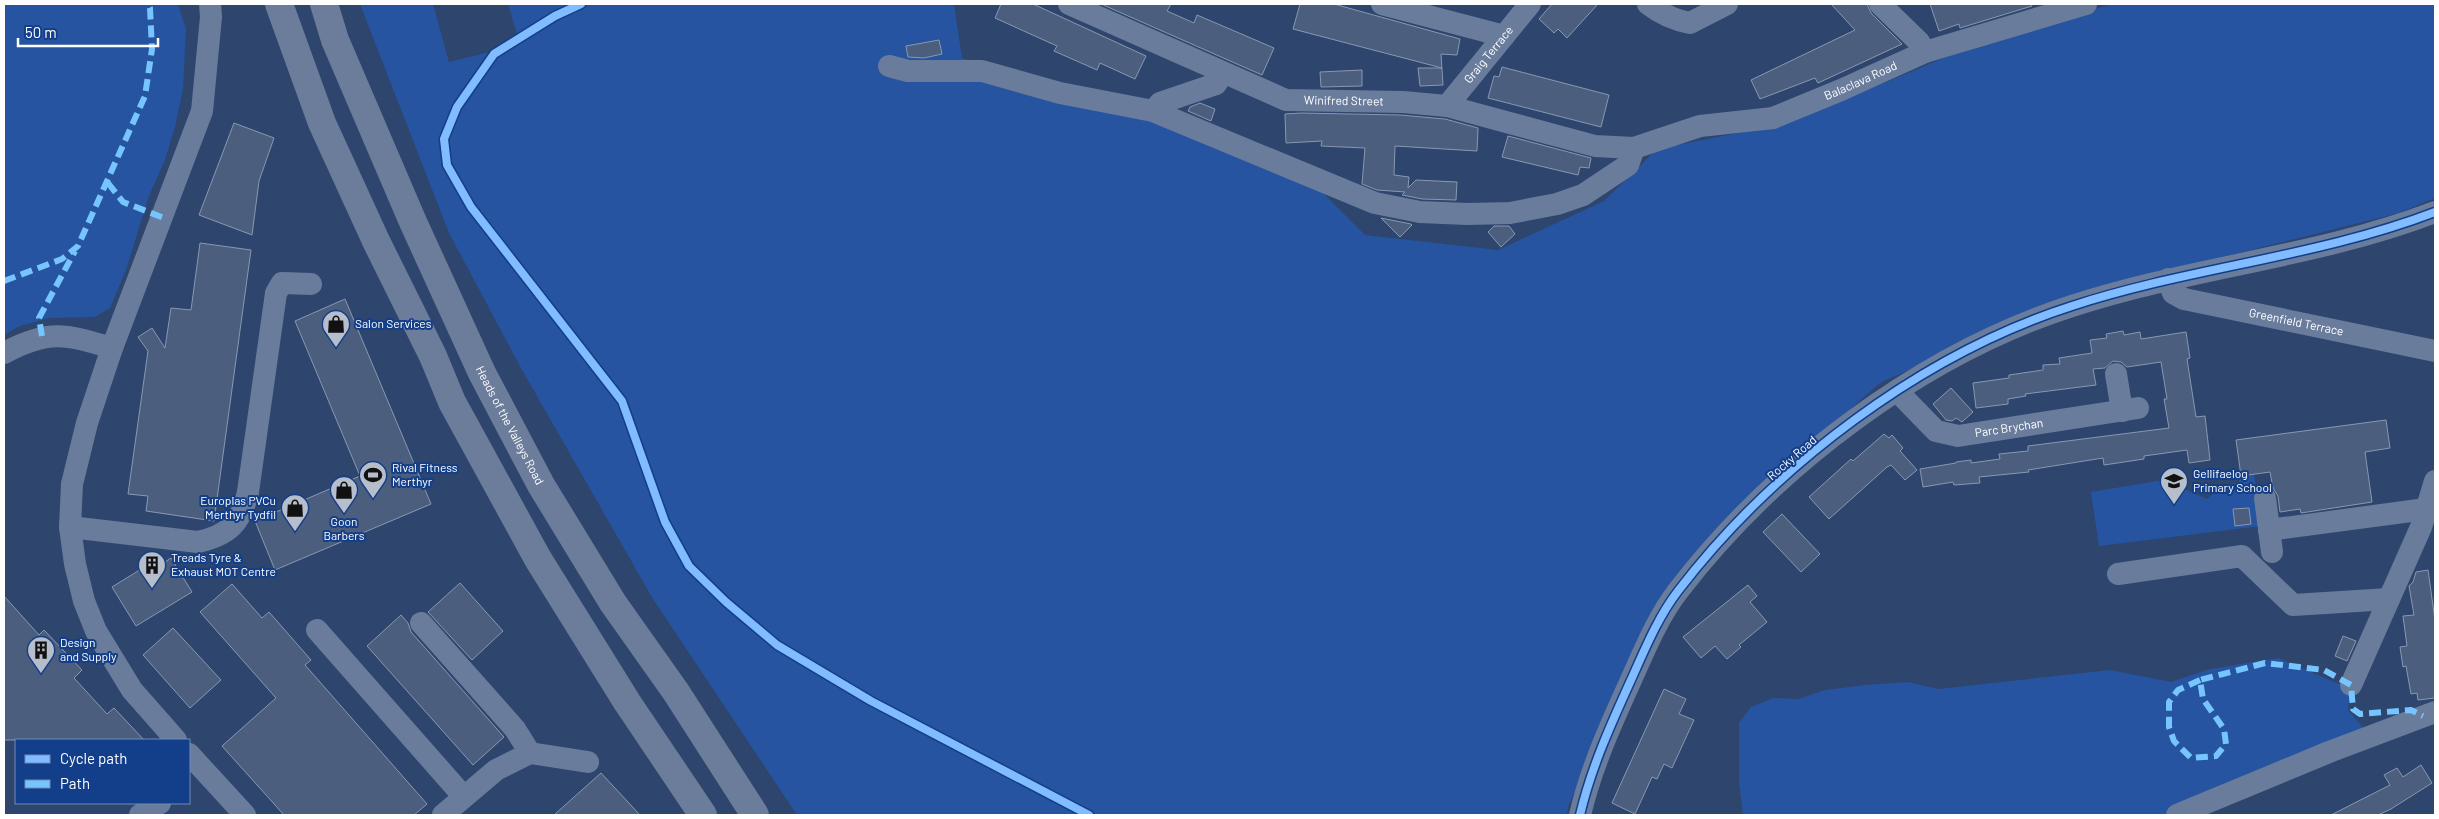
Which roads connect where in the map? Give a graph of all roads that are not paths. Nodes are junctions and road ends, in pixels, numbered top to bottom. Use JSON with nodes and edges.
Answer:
{"nodes":[{"id":1,"x":210,"y":4,"type":"edge"},
{"id":2,"x":279,"y":4,"type":"edge"},
{"id":3,"x":324,"y":4,"type":"edge"},
{"id":4,"x":1069,"y":4,"type":"edge"},
{"id":5,"x":1382,"y":4,"type":"edge"},
{"id":6,"x":1530,"y":4,"type":"edge"},
{"id":7,"x":1648,"y":4,"type":"edge"},
{"id":8,"x":1727,"y":4,"type":"edge"},
{"id":9,"x":1880,"y":4,"type":"edge"},
{"id":10,"x":2086,"y":4,"type":"edge"},
{"id":11,"x":1504,"y":36,"type":"junction"},
{"id":12,"x":1925,"y":52,"type":"junction"},
{"id":13,"x":889,"y":66,"type":"dead end"},
{"id":14,"x":1223,"y":73,"type":"junction"},
{"id":15,"x":1447,"y":106,"type":"junction"},
{"id":16,"x":1153,"y":111,"type":"junction"},
{"id":17,"x":1634,"y":148,"type":"junction"},
{"id":18,"x":2435,"y":212,"type":"edge"},
{"id":19,"x":2168,"y":279,"type":"junction"},
{"id":20,"x":311,"y":284,"type":"dead end"},
{"id":21,"x":112,"y":348,"type":"junction"},
{"id":22,"x":2435,"y":352,"type":"edge"},
{"id":23,"x":4,"y":353,"type":"edge"},
{"id":24,"x":2116,"y":374,"type":"dead end"},
{"id":25,"x":1897,"y":391,"type":"junction"},
{"id":26,"x":2435,"y":481,"type":"edge"},
{"id":27,"x":2265,"y":498,"type":"dead end"},
{"id":28,"x":2428,"y":520,"type":"edge"},
{"id":29,"x":70,"y":527,"type":"junction"},
{"id":30,"x":2269,"y":530,"type":"junction"},
{"id":31,"x":2272,"y":552,"type":"dead end"},
{"id":32,"x":2118,"y":574,"type":"dead end"},
{"id":33,"x":2389,"y":599,"type":"junction"},
{"id":34,"x":421,"y":624,"type":"dead end"},
{"id":35,"x":317,"y":630,"type":"dead end"},
{"id":36,"x":2350,"y":684,"type":"dead end"},
{"id":37,"x":2435,"y":712,"type":"edge"},
{"id":38,"x":175,"y":739,"type":"edge"},
{"id":39,"x":530,"y":753,"type":"junction"},
{"id":40,"x":588,"y":762,"type":"dead end"},
{"id":41,"x":194,"y":769,"type":"edge"},
{"id":42,"x":464,"y":797,"type":"junction"},
{"id":43,"x":158,"y":804,"type":"edge"},
{"id":44,"x":140,"y":815,"type":"edge"},
{"id":45,"x":245,"y":815,"type":"edge"},
{"id":46,"x":443,"y":815,"type":"edge"},
{"id":47,"x":703,"y":815,"type":"edge"},
{"id":48,"x":755,"y":815,"type":"edge"},
{"id":49,"x":1580,"y":815,"type":"edge"},
{"id":50,"x":2177,"y":815,"type":"edge"}],
"edges":[{"from":1,"to":21,"type":"street"},
{"from":2,"to":47,"type":"highway"},
{"from":3,"to":48,"type":"highway","name":"Heads of the Valleys Road"},
{"from":4,"to":14,"type":"street","name":"Winifred Street"},
{"from":5,"to":11,"type":"street"},
{"from":6,"to":11,"type":"street","name":"Graig Terrace"},
{"from":7,"to":8,"type":"street"},
{"from":9,"to":12,"type":"street"},
{"from":10,"to":12,"type":"street","name":"Balaclava Road"},
{"from":11,"to":15,"type":"street","name":"Graig Terrace"},
{"from":12,"to":17,"type":"street","name":"Balaclava Road"},
{"from":13,"to":16,"type":"street"},
{"from":14,"to":15,"type":"street","name":"Winifred Street"},
{"from":14,"to":16,"type":"street"},
{"from":15,"to":17,"type":"street","name":"Winifred Street"},
{"from":16,"to":17,"type":"street"},
{"from":18,"to":19,"type":"street","name":"Rocky Road"},
{"from":19,"to":22,"type":"street","name":"Greenfield Terrace"},
{"from":19,"to":25,"type":"street","name":"Rocky Road"},
{"from":20,"to":29,"type":"street"},
{"from":21,"to":23,"type":"street"},
{"from":21,"to":29,"type":"street"},
{"from":24,"to":25,"type":"street","name":"Parc Brychan"},
{"from":25,"to":49,"type":"street","name":"Rocky Road"},
{"from":26,"to":28,"type":"street"},
{"from":27,"to":30,"type":"street"},
{"from":28,"to":30,"type":"street"},
{"from":28,"to":33,"type":"street"},
{"from":29,"to":38,"type":"street"},
{"from":30,"to":31,"type":"street"},
{"from":32,"to":33,"type":"street"},
{"from":33,"to":36,"type":"street"},
{"from":34,"to":39,"type":"street"},
{"from":35,"to":42,"type":"street"},
{"from":37,"to":50,"type":"street"},
{"from":39,"to":40,"type":"street"},
{"from":39,"to":42,"type":"street"},
{"from":41,"to":45,"type":"street"},
{"from":42,"to":46,"type":"street"},
{"from":43,"to":44,"type":"street"}]}
